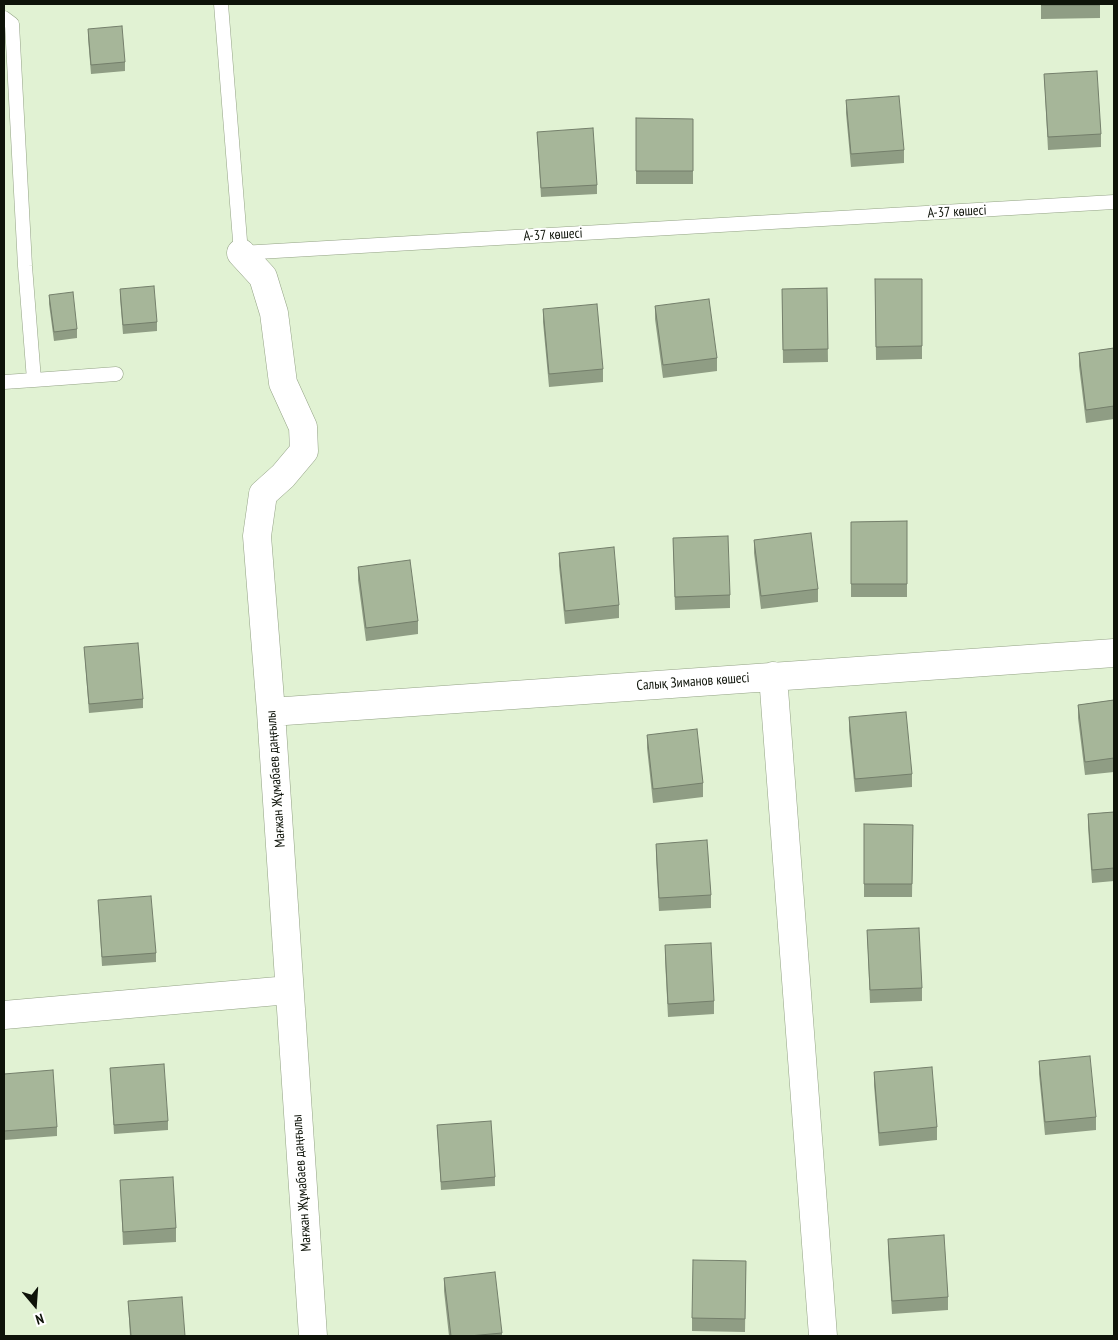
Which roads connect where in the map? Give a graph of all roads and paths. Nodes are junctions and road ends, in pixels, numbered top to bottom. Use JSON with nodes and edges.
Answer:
{"nodes":[{"id":1,"x":221,"y":4,"type":"edge"},
{"id":2,"x":4,"y":18,"type":"edge"},
{"id":3,"x":1114,"y":202,"type":"edge"},
{"id":4,"x":241,"y":253,"type":"junction"},
{"id":5,"x":116,"y":374,"type":"dead end"},
{"id":6,"x":34,"y":380,"type":"junction"},
{"id":7,"x":4,"y":382,"type":"edge"},
{"id":8,"x":1114,"y":653,"type":"edge"},
{"id":9,"x":773,"y":676,"type":"junction"},
{"id":10,"x":271,"y":712,"type":"junction"},
{"id":11,"x":289,"y":990,"type":"junction"},
{"id":12,"x":4,"y":1015,"type":"edge"},
{"id":13,"x":313,"y":1336,"type":"edge"},
{"id":14,"x":823,"y":1336,"type":"edge"}],
"edges":[{"from":1,"to":4,"type":"lane"},
{"from":2,"to":6,"type":"lane"},
{"from":3,"to":4,"type":"lane","name":"А-37 көшесі"},
{"from":4,"to":10,"type":"street","name":"Мағжан Жұмабаев даңғылы"},
{"from":5,"to":6,"type":"lane"},
{"from":6,"to":7,"type":"lane"},
{"from":8,"to":9,"type":"street","name":"Салық Зиманов көшесі"},
{"from":9,"to":10,"type":"street","name":"Салық Зиманов көшесі"},
{"from":9,"to":14,"type":"street"},
{"from":10,"to":11,"type":"street","name":"Мағжан Жұмабаев даңғылы"},
{"from":11,"to":12,"type":"street"},
{"from":11,"to":13,"type":"street","name":"Мағжан Жұмабаев даңғылы"}]}
